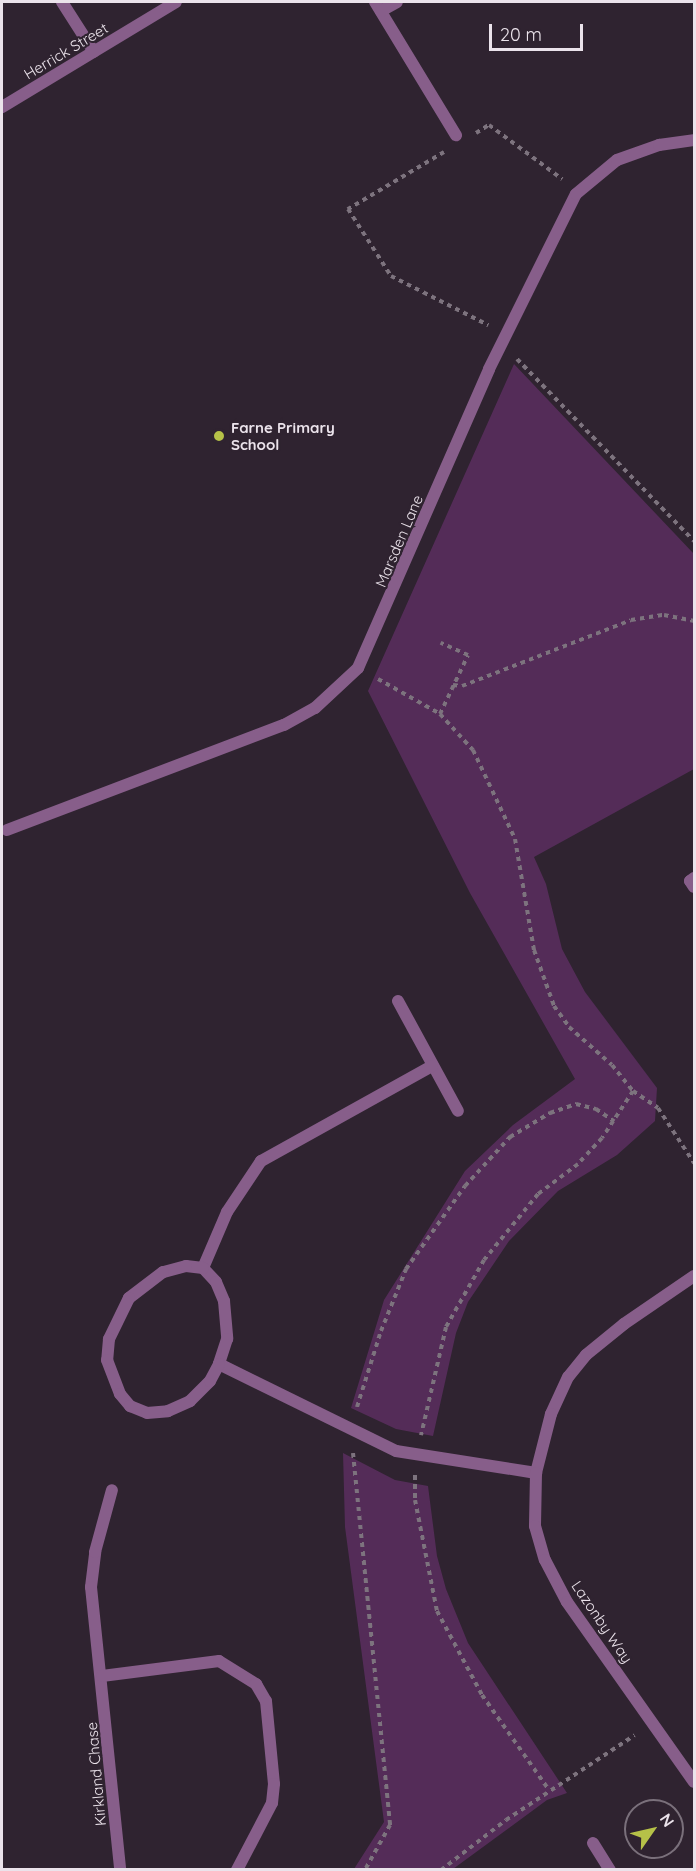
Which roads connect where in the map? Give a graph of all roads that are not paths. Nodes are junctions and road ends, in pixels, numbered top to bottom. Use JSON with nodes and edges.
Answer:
{"nodes":[{"id":1,"x":62,"y":2,"type":"edge"},
{"id":2,"x":176,"y":2,"type":"edge"},
{"id":3,"x":397,"y":2,"type":"edge"},
{"id":4,"x":378,"y":6,"type":"edge"},
{"id":5,"x":94,"y":52,"type":"junction"},
{"id":6,"x":2,"y":107,"type":"edge"},
{"id":7,"x":456,"y":135,"type":"dead end"},
{"id":8,"x":694,"y":140,"type":"edge"},
{"id":9,"x":7,"y":830,"type":"dead end"},
{"id":10,"x":694,"y":878,"type":"edge"},
{"id":11,"x":694,"y":887,"type":"edge"},
{"id":12,"x":398,"y":1001,"type":"dead end"},
{"id":13,"x":432,"y":1066,"type":"junction"},
{"id":14,"x":458,"y":1111,"type":"dead end"},
{"id":15,"x":203,"y":1268,"type":"junction"},
{"id":16,"x":694,"y":1276,"type":"edge"},
{"id":17,"x":219,"y":1364,"type":"junction"},
{"id":18,"x":536,"y":1473,"type":"junction"},
{"id":19,"x":112,"y":1490,"type":"dead end"},
{"id":20,"x":102,"y":1676,"type":"junction"},
{"id":21,"x":694,"y":1782,"type":"edge"},
{"id":22,"x":592,"y":1843,"type":"dead end"},
{"id":23,"x":120,"y":1869,"type":"edge"},
{"id":24,"x":237,"y":1869,"type":"edge"},
{"id":25,"x":610,"y":1869,"type":"edge"}],
"edges":[{"from":1,"to":5,"type":"street"},
{"from":2,"to":5,"type":"street","name":"Herrick Street"},
{"from":3,"to":4,"type":"street"},
{"from":4,"to":7,"type":"street"},
{"from":5,"to":6,"type":"street","name":"Herrick Street"},
{"from":8,"to":9,"type":"street","name":"Marsden Lane"},
{"from":10,"to":11,"type":"street"},
{"from":12,"to":13,"type":"street"},
{"from":13,"to":14,"type":"street"},
{"from":13,"to":15,"type":"street"},
{"from":15,"to":17,"type":"street"},
{"from":15,"to":17,"type":"street"},
{"from":16,"to":18,"type":"street","name":"Lazonby Way"},
{"from":17,"to":18,"type":"street"},
{"from":18,"to":21,"type":"street","name":"Lazonby Way"},
{"from":19,"to":20,"type":"street","name":"Kirkland Chase"},
{"from":20,"to":23,"type":"street","name":"Kirkland Chase"},
{"from":20,"to":24,"type":"street"},
{"from":22,"to":25,"type":"street"}]}
